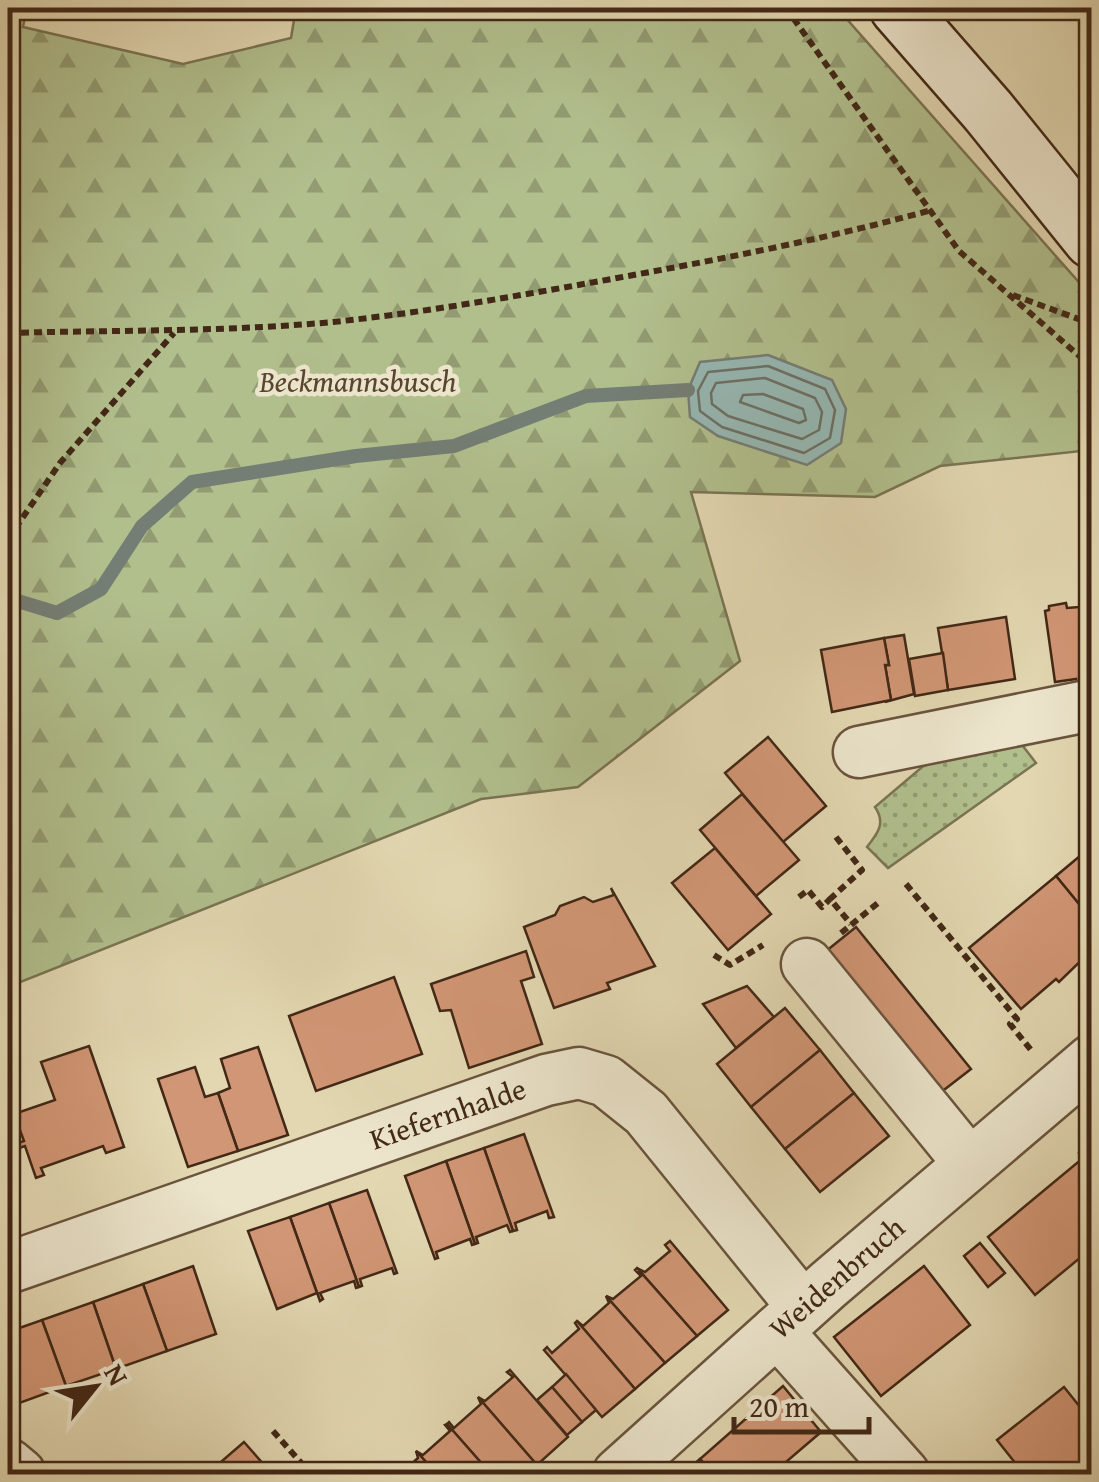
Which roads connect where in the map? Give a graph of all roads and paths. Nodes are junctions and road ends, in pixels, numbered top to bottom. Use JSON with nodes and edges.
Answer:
{"nodes":[{"id":1,"x":786,"y":8,"type":"edge"},
{"id":2,"x":898,"y":8,"type":"edge"},
{"id":3,"x":988,"y":111,"type":"junction"},
{"id":4,"x":1092,"y":186,"type":"edge"},
{"id":5,"x":928,"y":210,"type":"junction"},
{"id":6,"x":1092,"y":240,"type":"edge"},
{"id":7,"x":1007,"y":293,"type":"junction"},
{"id":8,"x":1092,"y":324,"type":"edge"},
{"id":9,"x":174,"y":332,"type":"junction"},
{"id":10,"x":8,"y":333,"type":"edge"},
{"id":11,"x":1092,"y":367,"type":"edge"},
{"id":12,"x":8,"y":540,"type":"edge"},
{"id":13,"x":1092,"y":704,"type":"edge"},
{"id":14,"x":859,"y":752,"type":"dead end"},
{"id":15,"x":836,"y":838,"type":"dead end"},
{"id":16,"x":906,"y":884,"type":"dead end"},
{"id":17,"x":799,"y":896,"type":"dead end"},
{"id":18,"x":830,"y":899,"type":"junction"},
{"id":19,"x":878,"y":903,"type":"dead end"},
{"id":20,"x":714,"y":955,"type":"dead end"},
{"id":21,"x":790,"y":960,"type":"joint"},
{"id":22,"x":1038,"y":1059,"type":"dead end"},
{"id":23,"x":1092,"y":1060,"type":"edge"},
{"id":24,"x":969,"y":1163,"type":"junction"},
{"id":25,"x":8,"y":1268,"type":"edge"},
{"id":26,"x":790,"y":1319,"type":"junction"},
{"id":27,"x":273,"y":1432,"type":"dead end"},
{"id":28,"x":8,"y":1464,"type":"edge"},
{"id":29,"x":20,"y":1474,"type":"edge"},
{"id":30,"x":311,"y":1474,"type":"edge"},
{"id":31,"x":618,"y":1474,"type":"edge"},
{"id":32,"x":904,"y":1474,"type":"edge"}],
"edges":[{"from":1,"to":5,"type":"path"},
{"from":2,"to":3,"type":"main road"},
{"from":3,"to":4,"type":"main road"},
{"from":3,"to":6,"type":"main road"},
{"from":5,"to":7,"type":"path"},
{"from":5,"to":9,"type":"path"},
{"from":7,"to":8,"type":"path"},
{"from":7,"to":11,"type":"path"},
{"from":9,"to":10,"type":"path"},
{"from":9,"to":12,"type":"path"},
{"from":13,"to":14,"type":"street"},
{"from":15,"to":18,"type":"path"},
{"from":16,"to":22,"type":"path"},
{"from":17,"to":18,"type":"path"},
{"from":18,"to":19,"type":"path"},
{"from":20,"to":21,"type":"path"},
{"from":21,"to":24,"type":"street"},
{"from":23,"to":24,"type":"street","name":"Weidenbruch"},
{"from":24,"to":26,"type":"street","name":"Weidenbruch"},
{"from":25,"to":26,"type":"street","name":"Kiefernhalde"},
{"from":26,"to":31,"type":"street","name":"Weidenbruch"},
{"from":26,"to":32,"type":"street","name":"Kiefernhalde"},
{"from":27,"to":30,"type":"path"},
{"from":28,"to":29,"type":"street"}]}
